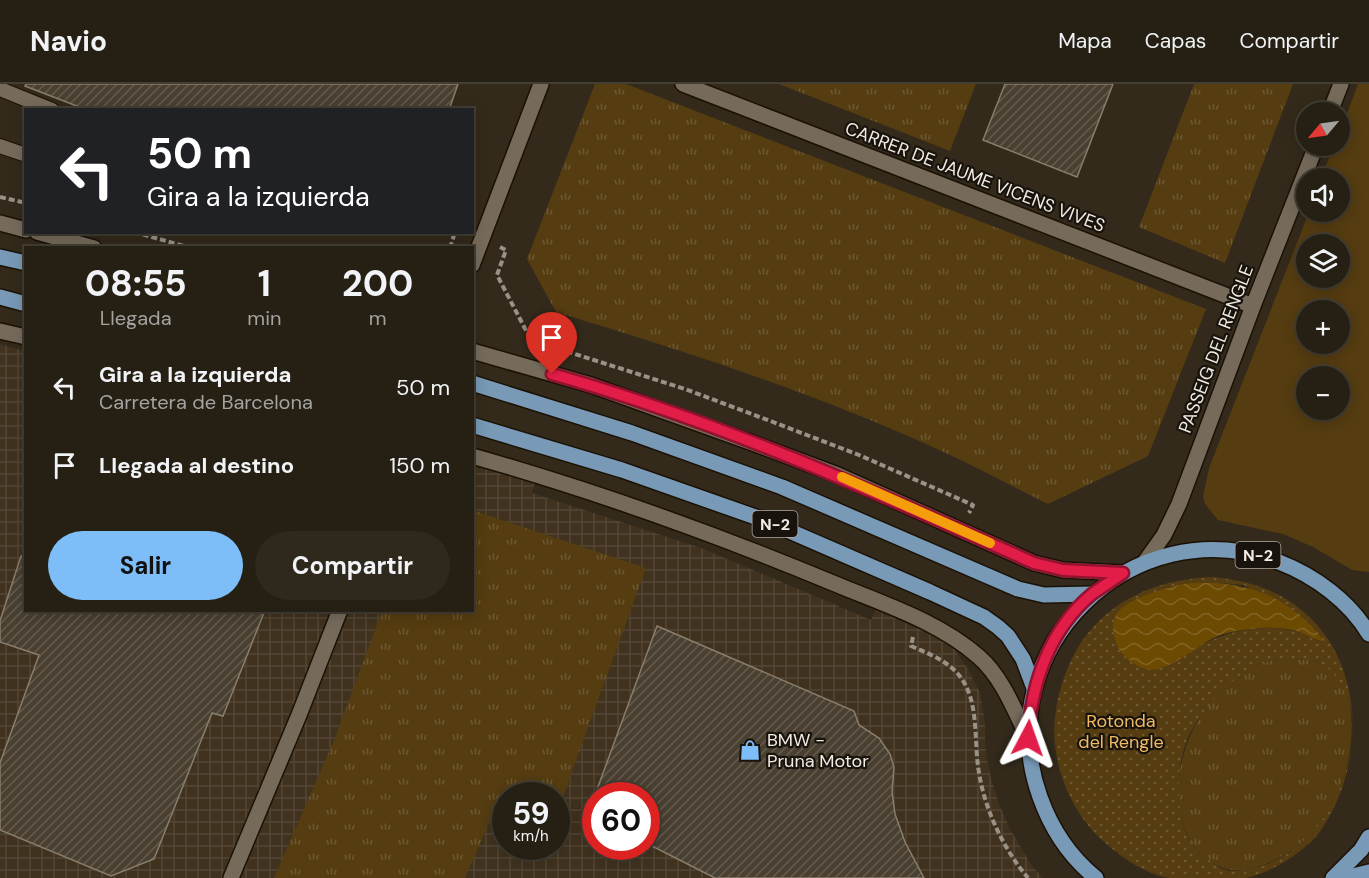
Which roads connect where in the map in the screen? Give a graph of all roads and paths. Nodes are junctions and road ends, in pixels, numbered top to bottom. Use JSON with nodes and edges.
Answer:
{"nodes":[{"id":1,"x":541,"y":84,"type":"edge"},
{"id":2,"x":683,"y":84,"type":"edge"},
{"id":3,"x":1341,"y":84,"type":"edge"},
{"id":4,"x":0,"y":89,"type":"edge"},
{"id":5,"x":1334,"y":102,"type":"edge"},
{"id":6,"x":47,"y":108,"type":"edge"},
{"id":7,"x":0,"y":146,"type":"edge"},
{"id":8,"x":24,"y":154,"type":"edge"},
{"id":9,"x":1313,"y":156,"type":"edge"},
{"id":10,"x":0,"y":196,"type":"edge"},
{"id":11,"x":24,"y":202,"type":"edge"},
{"id":12,"x":0,"y":223,"type":"edge"},
{"id":13,"x":24,"y":229,"type":"edge"},
{"id":14,"x":44,"y":234,"type":"edge"},
{"id":15,"x":142,"y":234,"type":"edge"},
{"id":16,"x":482,"y":241,"type":"junction"},
{"id":17,"x":87,"y":246,"type":"edge"},
{"id":18,"x":183,"y":246,"type":"edge"},
{"id":19,"x":0,"y":257,"type":"edge"},
{"id":20,"x":474,"y":260,"type":"edge"},
{"id":21,"x":24,"y":263,"type":"edge"},
{"id":22,"x":0,"y":297,"type":"edge"},
{"id":23,"x":24,"y":303,"type":"edge"},
{"id":24,"x":1253,"y":306,"type":"junction"},
{"id":25,"x":0,"y":331,"type":"edge"},
{"id":26,"x":24,"y":337,"type":"edge"},
{"id":27,"x":474,"y":352,"type":"edge"},
{"id":28,"x":474,"y":384,"type":"edge"},
{"id":29,"x":474,"y":425,"type":"edge"},
{"id":30,"x":474,"y":457,"type":"edge"},
{"id":31,"x":973,"y":505,"type":"dead end"},
{"id":32,"x":1144,"y":563,"type":"junction"},
{"id":33,"x":1123,"y":573,"type":"junction"},
{"id":34,"x":1092,"y":594,"type":"junction"},
{"id":35,"x":339,"y":612,"type":"edge"},
{"id":36,"x":918,"y":619,"type":"junction"},
{"id":37,"x":1369,"y":634,"type":"edge"},
{"id":38,"x":1034,"y":688,"type":"junction"},
{"id":39,"x":1028,"y":738,"type":"junction"},
{"id":40,"x":1369,"y":837,"type":"edge"},
{"id":41,"x":1068,"y":850,"type":"junction"},
{"id":42,"x":1369,"y":872,"type":"edge"},
{"id":43,"x":231,"y":878,"type":"edge"},
{"id":44,"x":1028,"y":878,"type":"edge"},
{"id":45,"x":1083,"y":878,"type":"edge"},
{"id":46,"x":1096,"y":878,"type":"edge"},
{"id":47,"x":1333,"y":878,"type":"edge"},
{"id":48,"x":1345,"y":878,"type":"edge"}],
"edges":[{"from":1,"to":16,"type":"street"},
{"from":2,"to":24,"type":"street","name":"CARRER DE JAUME VICENS VIVES"},
{"from":3,"to":5,"type":"street"},
{"from":4,"to":6,"type":"lane"},
{"from":7,"to":8,"type":"lane"},
{"from":9,"to":24,"type":"street","name":"PASSEIG DEL RENGLE"},
{"from":10,"to":11,"type":"path"},
{"from":12,"to":13,"type":"street"},
{"from":14,"to":17,"type":"street"},
{"from":15,"to":18,"type":"path"},
{"from":16,"to":20,"type":"street"},
{"from":16,"to":31,"type":"path"},
{"from":19,"to":21,"type":"main road"},
{"from":22,"to":23,"type":"main road"},
{"from":24,"to":32,"type":"street","name":"PASSEIG DEL RENGLE"},
{"from":25,"to":26,"type":"street"},
{"from":27,"to":33,"type":"street"},
{"from":28,"to":34,"type":"main road","number":"N-2"},
{"from":29,"to":38,"type":"main road","number":"N-2"},
{"from":30,"to":36,"type":"street"},
{"from":32,"to":33,"type":"main road","number":"N-2"},
{"from":32,"to":37,"type":"main road","number":"N-2"},
{"from":33,"to":34,"type":"main road","number":"N-2"},
{"from":34,"to":38,"type":"main road","number":"N-2"},
{"from":35,"to":43,"type":"street"},
{"from":36,"to":39,"type":"street"},
{"from":36,"to":44,"type":"path"},
{"from":38,"to":39,"type":"main road","number":"N-2"},
{"from":39,"to":41,"type":"main road","number":"N-2"},
{"from":40,"to":47,"type":"main road"},
{"from":41,"to":45,"type":"main road"},
{"from":41,"to":46,"type":"main road","number":"N-2"},
{"from":42,"to":48,"type":"main road"}]}
